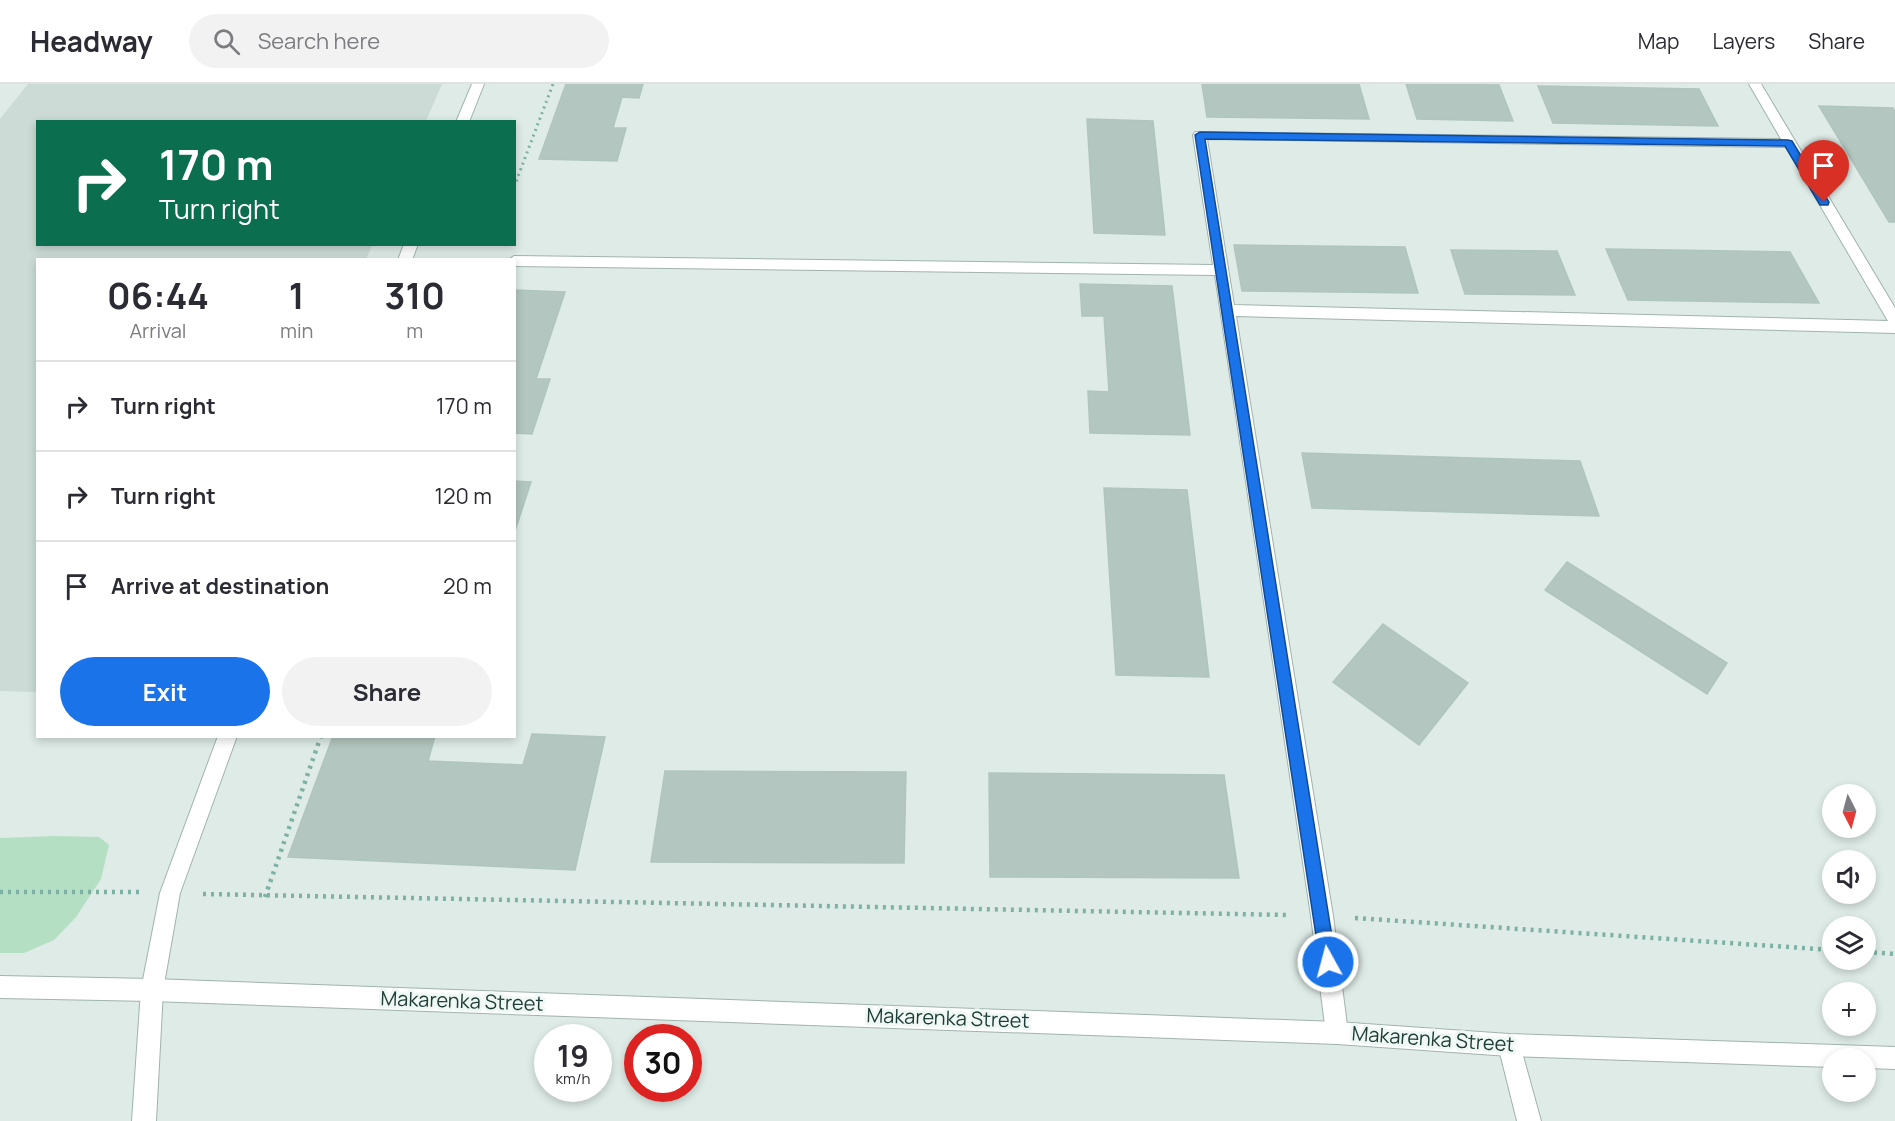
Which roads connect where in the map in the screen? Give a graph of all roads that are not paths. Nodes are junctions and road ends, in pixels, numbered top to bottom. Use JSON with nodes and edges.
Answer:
{"nodes":[{"id":1,"x":478,"y":84,"type":"edge"},
{"id":2,"x":1755,"y":84,"type":"edge"},
{"id":3,"x":463,"y":120,"type":"edge"},
{"id":4,"x":1788,"y":143,"type":"junction"},
{"id":5,"x":516,"y":261,"type":"edge"},
{"id":6,"x":1222,"y":270,"type":"junction"},
{"id":7,"x":1228,"y":310,"type":"junction"},
{"id":8,"x":1895,"y":321,"type":"edge"},
{"id":9,"x":1895,"y":327,"type":"edge"},
{"id":10,"x":227,"y":738,"type":"edge"},
{"id":11,"x":0,"y":987,"type":"edge"},
{"id":12,"x":152,"y":990,"type":"junction"},
{"id":13,"x":1337,"y":1033,"type":"junction"},
{"id":14,"x":1509,"y":1045,"type":"junction"},
{"id":15,"x":1895,"y":1058,"type":"edge"},
{"id":16,"x":144,"y":1121,"type":"edge"},
{"id":17,"x":1529,"y":1121,"type":"edge"}],
"edges":[{"from":1,"to":3,"type":"street"},
{"from":2,"to":4,"type":"street"},
{"from":4,"to":6,"type":"street"},
{"from":4,"to":8,"type":"street"},
{"from":5,"to":6,"type":"street"},
{"from":6,"to":7,"type":"street"},
{"from":7,"to":9,"type":"street"},
{"from":7,"to":13,"type":"street"},
{"from":10,"to":12,"type":"street"},
{"from":11,"to":12,"type":"street","name":"Makarenka Street"},
{"from":12,"to":13,"type":"street","name":"Makarenka Street"},
{"from":12,"to":16,"type":"street"},
{"from":13,"to":14,"type":"street","name":"Makarenka Street"},
{"from":14,"to":15,"type":"street","name":"Makarenka Street"},
{"from":14,"to":17,"type":"street"}]}
